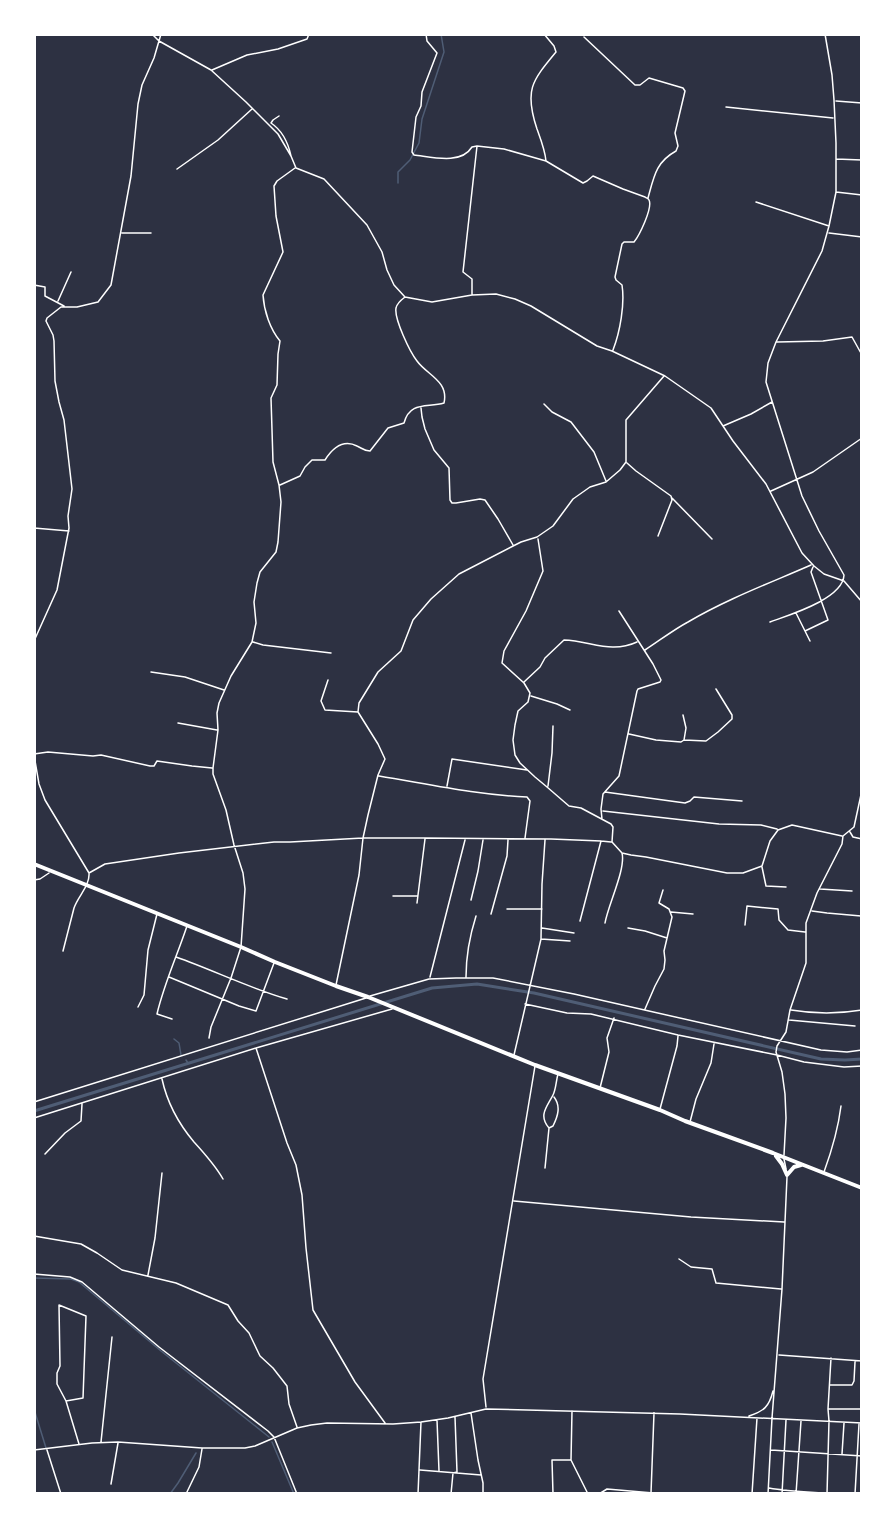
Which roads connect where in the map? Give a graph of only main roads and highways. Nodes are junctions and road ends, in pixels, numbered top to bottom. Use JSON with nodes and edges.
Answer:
{"nodes":[{"id":1,"x":34,"y":864,"type":"edge"},
{"id":2,"x":773,"y":1153,"type":"junction"},
{"id":3,"x":804,"y":1165,"type":"junction"},
{"id":4,"x":861,"y":1188,"type":"edge"}],
"edges":[{"from":1,"to":2,"type":"highway"},
{"from":2,"to":3,"type":"highway"},
{"from":2,"to":3,"type":"highway"},
{"from":3,"to":4,"type":"highway"}]}
